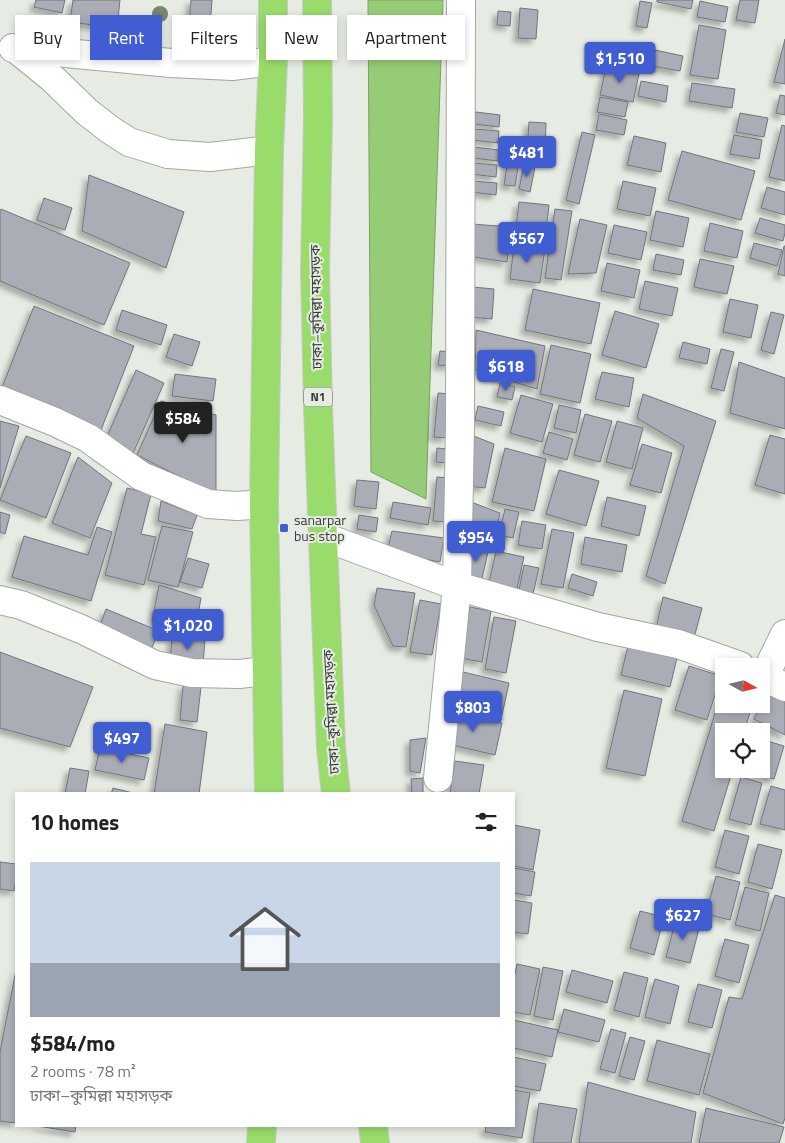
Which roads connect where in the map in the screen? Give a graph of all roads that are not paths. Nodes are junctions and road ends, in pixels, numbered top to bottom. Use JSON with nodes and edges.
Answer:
{"nodes":[{"id":1,"x":273,"y":0,"type":"edge"},
{"id":2,"x":317,"y":0,"type":"edge"},
{"id":3,"x":461,"y":0,"type":"edge"},
{"id":4,"x":8,"y":48,"type":"edge"},
{"id":5,"x":273,"y":61,"type":"junction"},
{"id":6,"x":269,"y":150,"type":"junction"},
{"id":7,"x":0,"y":400,"type":"edge"},
{"id":8,"x":264,"y":504,"type":"junction"},
{"id":9,"x":324,"y":537,"type":"junction"},
{"id":10,"x":457,"y":586,"type":"junction"},
{"id":11,"x":0,"y":600,"type":"edge"},
{"id":12,"x":785,"y":634,"type":"edge"},
{"id":13,"x":717,"y":658,"type":"edge"},
{"id":14,"x":267,"y":671,"type":"junction"},
{"id":15,"x":770,"y":680,"type":"edge"},
{"id":16,"x":438,"y":778,"type":"dead end"},
{"id":17,"x":269,"y":792,"type":"edge"},
{"id":18,"x":336,"y":792,"type":"edge"},
{"id":19,"x":262,"y":1127,"type":"edge"},
{"id":20,"x":373,"y":1127,"type":"edge"},
{"id":21,"x":261,"y":1143,"type":"edge"},
{"id":22,"x":375,"y":1143,"type":"edge"}],
"edges":[{"from":1,"to":5,"type":"highway"},
{"from":2,"to":9,"type":"highway","name":"ঢাকা–কুমিল্লা মহাসড়ক","number":"N1"},
{"from":3,"to":10,"type":"street"},
{"from":4,"to":5,"type":"street"},
{"from":4,"to":6,"type":"street"},
{"from":5,"to":6,"type":"highway"},
{"from":6,"to":8,"type":"highway"},
{"from":7,"to":8,"type":"street"},
{"from":8,"to":14,"type":"highway"},
{"from":9,"to":10,"type":"street"},
{"from":9,"to":18,"type":"highway","name":"ঢাকা–কুমিল্লা মহাসড়ক","number":"N1"},
{"from":10,"to":13,"type":"street"},
{"from":10,"to":16,"type":"street"},
{"from":11,"to":14,"type":"street"},
{"from":12,"to":15,"type":"street"},
{"from":14,"to":17,"type":"highway"},
{"from":19,"to":21,"type":"highway"},
{"from":20,"to":22,"type":"highway"}]}
